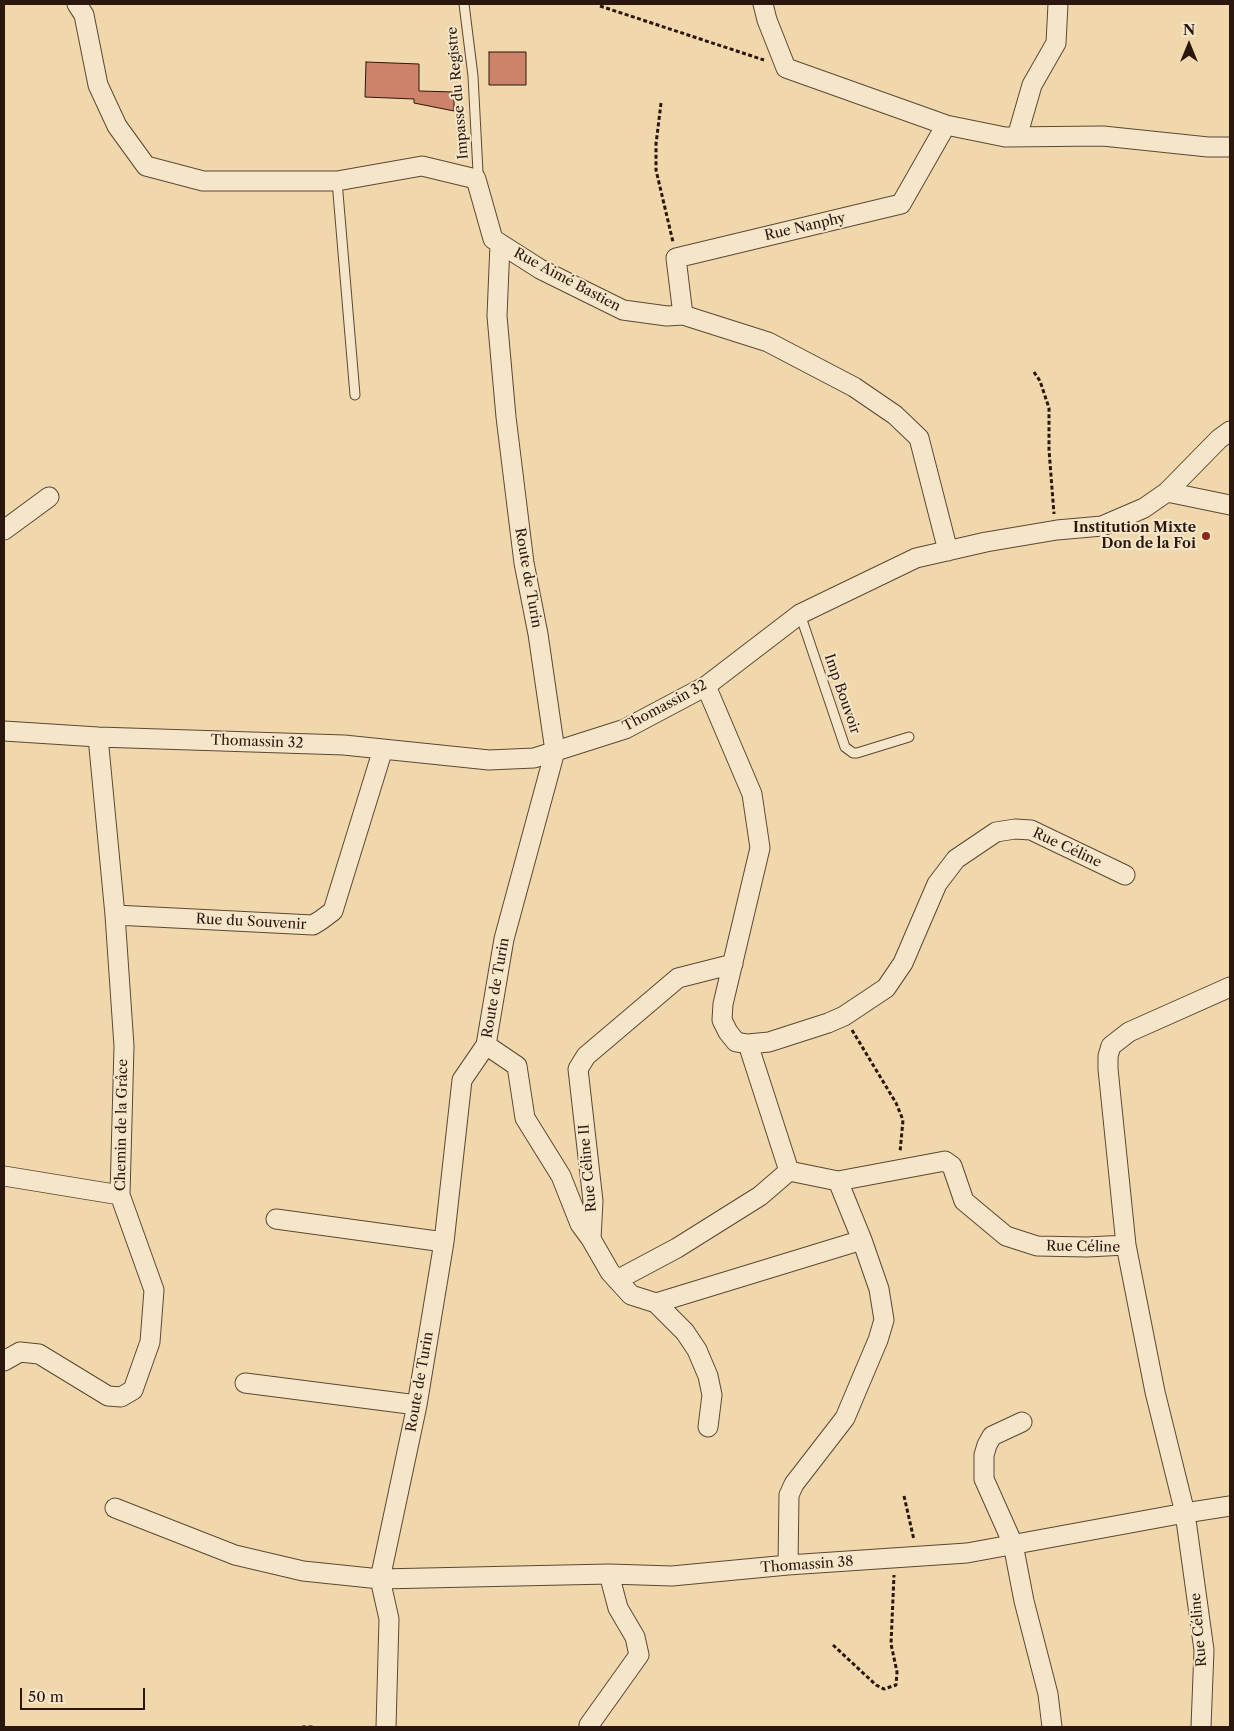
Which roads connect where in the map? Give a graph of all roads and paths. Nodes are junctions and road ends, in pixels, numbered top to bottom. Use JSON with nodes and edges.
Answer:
{"nodes":[{"id":1,"x":77,"y":4,"type":"edge"},
{"id":2,"x":464,"y":4,"type":"edge"},
{"id":3,"x":763,"y":4,"type":"edge"},
{"id":4,"x":1058,"y":4,"type":"edge"},
{"id":5,"x":600,"y":6,"type":"dead end"},
{"id":6,"x":786,"y":68,"type":"junction"},
{"id":7,"x":661,"y":104,"type":"dead end"},
{"id":8,"x":946,"y":125,"type":"junction"},
{"id":9,"x":1017,"y":137,"type":"junction"},
{"id":10,"x":1230,"y":147,"type":"edge"},
{"id":11,"x":476,"y":179,"type":"junction"},
{"id":12,"x":336,"y":181,"type":"junction"},
{"id":13,"x":500,"y":244,"type":"junction"},
{"id":14,"x":676,"y":258,"type":"junction"},
{"id":15,"x":683,"y":315,"type":"junction"},
{"id":16,"x":1034,"y":372,"type":"dead end"},
{"id":17,"x":354,"y":396,"type":"dead end"},
{"id":18,"x":1230,"y":431,"type":"edge"},
{"id":19,"x":1168,"y":492,"type":"junction"},
{"id":20,"x":49,"y":497,"type":"dead end"},
{"id":21,"x":1230,"y":505,"type":"edge"},
{"id":22,"x":4,"y":530,"type":"edge"},
{"id":23,"x":1057,"y":530,"type":"junction"},
{"id":24,"x":948,"y":551,"type":"junction"},
{"id":25,"x":800,"y":614,"type":"junction"},
{"id":26,"x":706,"y":686,"type":"junction"},
{"id":27,"x":5,"y":726,"type":"edge"},
{"id":28,"x":98,"y":737,"type":"junction"},
{"id":29,"x":909,"y":737,"type":"dead end"},
{"id":30,"x":383,"y":749,"type":"junction"},
{"id":31,"x":555,"y":750,"type":"junction"},
{"id":32,"x":1124,"y":875,"type":"dead end"},
{"id":33,"x":115,"y":915,"type":"junction"},
{"id":34,"x":733,"y":964,"type":"junction"},
{"id":35,"x":1230,"y":987,"type":"edge"},
{"id":36,"x":844,"y":1016,"type":"junction"},
{"id":37,"x":748,"y":1044,"type":"junction"},
{"id":38,"x":486,"y":1045,"type":"junction"},
{"id":39,"x":898,"y":1170,"type":"junction"},
{"id":40,"x":789,"y":1171,"type":"junction"},
{"id":41,"x":4,"y":1176,"type":"edge"},
{"id":42,"x":838,"y":1181,"type":"junction"},
{"id":43,"x":120,"y":1195,"type":"junction"},
{"id":44,"x":276,"y":1219,"type":"dead end"},
{"id":45,"x":590,"y":1239,"type":"junction"},
{"id":46,"x":862,"y":1240,"type":"junction"},
{"id":47,"x":444,"y":1242,"type":"junction"},
{"id":48,"x":1126,"y":1245,"type":"junction"},
{"id":49,"x":617,"y":1280,"type":"junction"},
{"id":50,"x":656,"y":1303,"type":"junction"},
{"id":51,"x":4,"y":1361,"type":"edge"},
{"id":52,"x":245,"y":1384,"type":"dead end"},
{"id":53,"x":416,"y":1405,"type":"junction"},
{"id":54,"x":1022,"y":1422,"type":"dead end"},
{"id":55,"x":708,"y":1426,"type":"dead end"},
{"id":56,"x":904,"y":1496,"type":"dead end"},
{"id":57,"x":1230,"y":1506,"type":"edge"},
{"id":58,"x":115,"y":1508,"type":"dead end"},
{"id":59,"x":1185,"y":1512,"type":"junction"},
{"id":60,"x":1013,"y":1544,"type":"junction"},
{"id":61,"x":918,"y":1557,"type":"junction"},
{"id":62,"x":895,"y":1559,"type":"junction"},
{"id":63,"x":788,"y":1565,"type":"junction"},
{"id":64,"x":609,"y":1574,"type":"junction"},
{"id":65,"x":380,"y":1579,"type":"junction"},
{"id":66,"x":834,"y":1645,"type":"dead end"},
{"id":67,"x":590,"y":1725,"type":"dead end"},
{"id":68,"x":302,"y":1727,"type":"edge"},
{"id":69,"x":313,"y":1727,"type":"edge"},
{"id":70,"x":386,"y":1727,"type":"edge"},
{"id":71,"x":1052,"y":1727,"type":"edge"},
{"id":72,"x":1201,"y":1727,"type":"edge"}],
"edges":[{"from":1,"to":12,"type":"street"},
{"from":2,"to":11,"type":"lane","name":"Impasse du Registre"},
{"from":3,"to":6,"type":"street"},
{"from":4,"to":9,"type":"street"},
{"from":5,"to":6,"type":"path"},
{"from":6,"to":8,"type":"street"},
{"from":7,"to":14,"type":"path"},
{"from":8,"to":9,"type":"street"},
{"from":8,"to":14,"type":"street","name":"Rue Nanphy"},
{"from":9,"to":10,"type":"street"},
{"from":11,"to":12,"type":"street"},
{"from":11,"to":13,"type":"street","name":"Rue Aimé Bastien"},
{"from":12,"to":17,"type":"lane"},
{"from":13,"to":15,"type":"street","name":"Rue Aimé Bastien"},
{"from":13,"to":31,"type":"street","name":"Route de Turin"},
{"from":14,"to":15,"type":"street"},
{"from":15,"to":24,"type":"street","name":"Rue Aimé Bastien"},
{"from":16,"to":23,"type":"path"},
{"from":18,"to":19,"type":"street","name":"Thomassin 32"},
{"from":19,"to":21,"type":"street"},
{"from":19,"to":23,"type":"street","name":"Thomassin 32"},
{"from":20,"to":22,"type":"street"},
{"from":23,"to":24,"type":"street","name":"Thomassin 32"},
{"from":24,"to":25,"type":"street","name":"Thomassin 32"},
{"from":25,"to":26,"type":"street","name":"Thomassin 32"},
{"from":25,"to":29,"type":"lane","name":"Imp Bouvoir"},
{"from":26,"to":31,"type":"street","name":"Thomassin 32"},
{"from":26,"to":34,"type":"street"},
{"from":27,"to":28,"type":"street","name":"Thomassin 32"},
{"from":28,"to":30,"type":"street","name":"Thomassin 32"},
{"from":28,"to":33,"type":"street","name":"Chemin de la Grâce"},
{"from":30,"to":31,"type":"street","name":"Thomassin 32"},
{"from":30,"to":33,"type":"street","name":"Rue du Souvenir"},
{"from":31,"to":38,"type":"street","name":"Route de Turin"},
{"from":32,"to":36,"type":"street","name":"Rue Céline"},
{"from":33,"to":43,"type":"street","name":"Chemin de la Grâce"},
{"from":34,"to":37,"type":"street"},
{"from":34,"to":45,"type":"street","name":"Rue Céline II"},
{"from":35,"to":48,"type":"street"},
{"from":36,"to":37,"type":"street","name":"Rue Céline"},
{"from":36,"to":39,"type":"path"},
{"from":37,"to":40,"type":"street"},
{"from":38,"to":45,"type":"street"},
{"from":38,"to":47,"type":"street","name":"Route de Turin"},
{"from":39,"to":42,"type":"street","name":"Rue Céline"},
{"from":39,"to":48,"type":"street","name":"Rue Céline"},
{"from":40,"to":42,"type":"street","name":"Rue Céline"},
{"from":40,"to":49,"type":"street"},
{"from":41,"to":43,"type":"street"},
{"from":42,"to":46,"type":"street"},
{"from":43,"to":51,"type":"street","name":"Chemin de la Grâce"},
{"from":44,"to":47,"type":"street"},
{"from":45,"to":49,"type":"street"},
{"from":46,"to":50,"type":"street"},
{"from":46,"to":63,"type":"street"},
{"from":47,"to":53,"type":"street","name":"Route de Turin"},
{"from":48,"to":59,"type":"street","name":"Rue Céline"},
{"from":49,"to":50,"type":"street"},
{"from":50,"to":55,"type":"street"},
{"from":52,"to":53,"type":"street"},
{"from":53,"to":65,"type":"street","name":"Route de Turin"},
{"from":54,"to":60,"type":"street"},
{"from":56,"to":61,"type":"path"},
{"from":57,"to":59,"type":"street","name":"Thomassin 38"},
{"from":58,"to":65,"type":"street","name":"Thomassin 38"},
{"from":59,"to":60,"type":"street","name":"Thomassin 38"},
{"from":59,"to":72,"type":"street","name":"Rue Céline"},
{"from":60,"to":61,"type":"street","name":"Thomassin 38"},
{"from":60,"to":71,"type":"street"},
{"from":61,"to":62,"type":"street","name":"Thomassin 38"},
{"from":62,"to":63,"type":"street","name":"Thomassin 38"},
{"from":62,"to":66,"type":"path"},
{"from":63,"to":64,"type":"street","name":"Thomassin 38"},
{"from":64,"to":65,"type":"street","name":"Thomassin 38"},
{"from":64,"to":67,"type":"street"},
{"from":65,"to":70,"type":"street","name":"Route de Turin"},
{"from":68,"to":69,"type":"path"}]}
